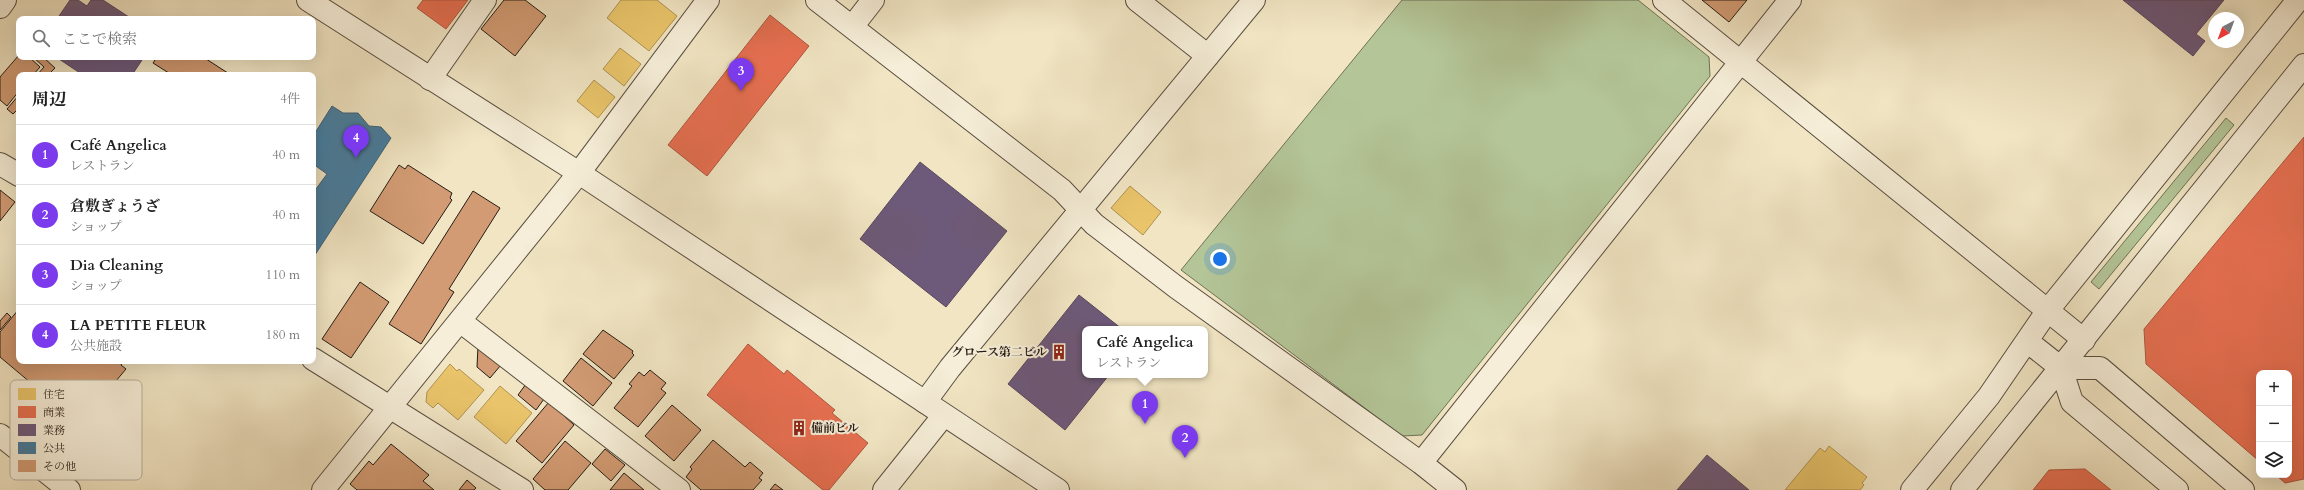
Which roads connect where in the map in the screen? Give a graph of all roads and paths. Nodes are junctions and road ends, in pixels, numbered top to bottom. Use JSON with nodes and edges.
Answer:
{"nodes":[{"id":1,"x":5,"y":0,"type":"edge"},
{"id":2,"x":308,"y":0,"type":"edge"},
{"id":3,"x":485,"y":0,"type":"edge"},
{"id":4,"x":708,"y":0,"type":"edge"},
{"id":5,"x":817,"y":0,"type":"edge"},
{"id":6,"x":872,"y":0,"type":"edge"},
{"id":7,"x":1137,"y":0,"type":"edge"},
{"id":8,"x":1254,"y":0,"type":"edge"},
{"id":9,"x":1664,"y":0,"type":"edge"},
{"id":10,"x":1790,"y":0,"type":"edge"},
{"id":11,"x":2298,"y":0,"type":"edge"},
{"id":12,"x":0,"y":6,"type":"edge"},
{"id":13,"x":852,"y":27,"type":"junction"},
{"id":14,"x":1208,"y":56,"type":"junction"},
{"id":15,"x":1741,"y":61,"type":"junction"},
{"id":16,"x":2304,"y":65,"type":"edge"},
{"id":17,"x":430,"y":79,"type":"junction"},
{"id":18,"x":0,"y":164,"type":"edge"},
{"id":19,"x":16,"y":174,"type":"edge"},
{"id":20,"x":579,"y":174,"type":"junction"},
{"id":21,"x":1080,"y":210,"type":"junction"},
{"id":22,"x":2048,"y":310,"type":"junction"},
{"id":23,"x":460,"y":321,"type":"junction"},
{"id":24,"x":2084,"y":340,"type":"junction"},
{"id":25,"x":2027,"y":341,"type":"junction"},
{"id":26,"x":316,"y":362,"type":"edge"},
{"id":27,"x":2060,"y":368,"type":"junction"},
{"id":28,"x":925,"y":402,"type":"junction"},
{"id":29,"x":390,"y":407,"type":"junction"},
{"id":30,"x":944,"y":414,"type":"junction"},
{"id":31,"x":0,"y":435,"type":"edge"},
{"id":32,"x":10,"y":443,"type":"edge"},
{"id":33,"x":1421,"y":463,"type":"junction"},
{"id":34,"x":56,"y":480,"type":"edge"},
{"id":35,"x":69,"y":490,"type":"edge"},
{"id":36,"x":323,"y":490,"type":"edge"},
{"id":37,"x":522,"y":490,"type":"edge"},
{"id":38,"x":679,"y":490,"type":"edge"},
{"id":39,"x":884,"y":490,"type":"edge"},
{"id":40,"x":1058,"y":490,"type":"edge"},
{"id":41,"x":1455,"y":490,"type":"edge"},
{"id":42,"x":1912,"y":490,"type":"edge"},
{"id":43,"x":1962,"y":490,"type":"edge"},
{"id":44,"x":2177,"y":490,"type":"edge"},
{"id":45,"x":2243,"y":490,"type":"edge"}],
"edges":[{"from":1,"to":12,"type":"street"},
{"from":2,"to":17,"type":"street"},
{"from":3,"to":17,"type":"street"},
{"from":4,"to":20,"type":"street"},
{"from":5,"to":13,"type":"street"},
{"from":6,"to":13,"type":"street"},
{"from":7,"to":14,"type":"street"},
{"from":8,"to":14,"type":"street"},
{"from":9,"to":15,"type":"street"},
{"from":10,"to":15,"type":"street"},
{"from":11,"to":22,"type":"street"},
{"from":13,"to":21,"type":"street"},
{"from":14,"to":21,"type":"street"},
{"from":15,"to":22,"type":"street"},
{"from":15,"to":33,"type":"street"},
{"from":16,"to":24,"type":"street"},
{"from":17,"to":20,"type":"street"},
{"from":18,"to":19,"type":"street"},
{"from":20,"to":23,"type":"street"},
{"from":20,"to":28,"type":"street"},
{"from":21,"to":28,"type":"street"},
{"from":21,"to":33,"type":"street"},
{"from":22,"to":24,"type":"street"},
{"from":22,"to":25,"type":"street"},
{"from":23,"to":29,"type":"street"},
{"from":23,"to":38,"type":"street"},
{"from":24,"to":27,"type":"street"},
{"from":25,"to":27,"type":"street"},
{"from":25,"to":42,"type":"street"},
{"from":26,"to":29,"type":"street"},
{"from":27,"to":43,"type":"street"},
{"from":27,"to":44,"type":"street"},
{"from":27,"to":45,"type":"street"},
{"from":28,"to":30,"type":"street"},
{"from":29,"to":36,"type":"street"},
{"from":29,"to":37,"type":"street"},
{"from":30,"to":39,"type":"street"},
{"from":30,"to":40,"type":"street"},
{"from":31,"to":32,"type":"street"},
{"from":33,"to":41,"type":"street"},
{"from":34,"to":35,"type":"street"}]}
